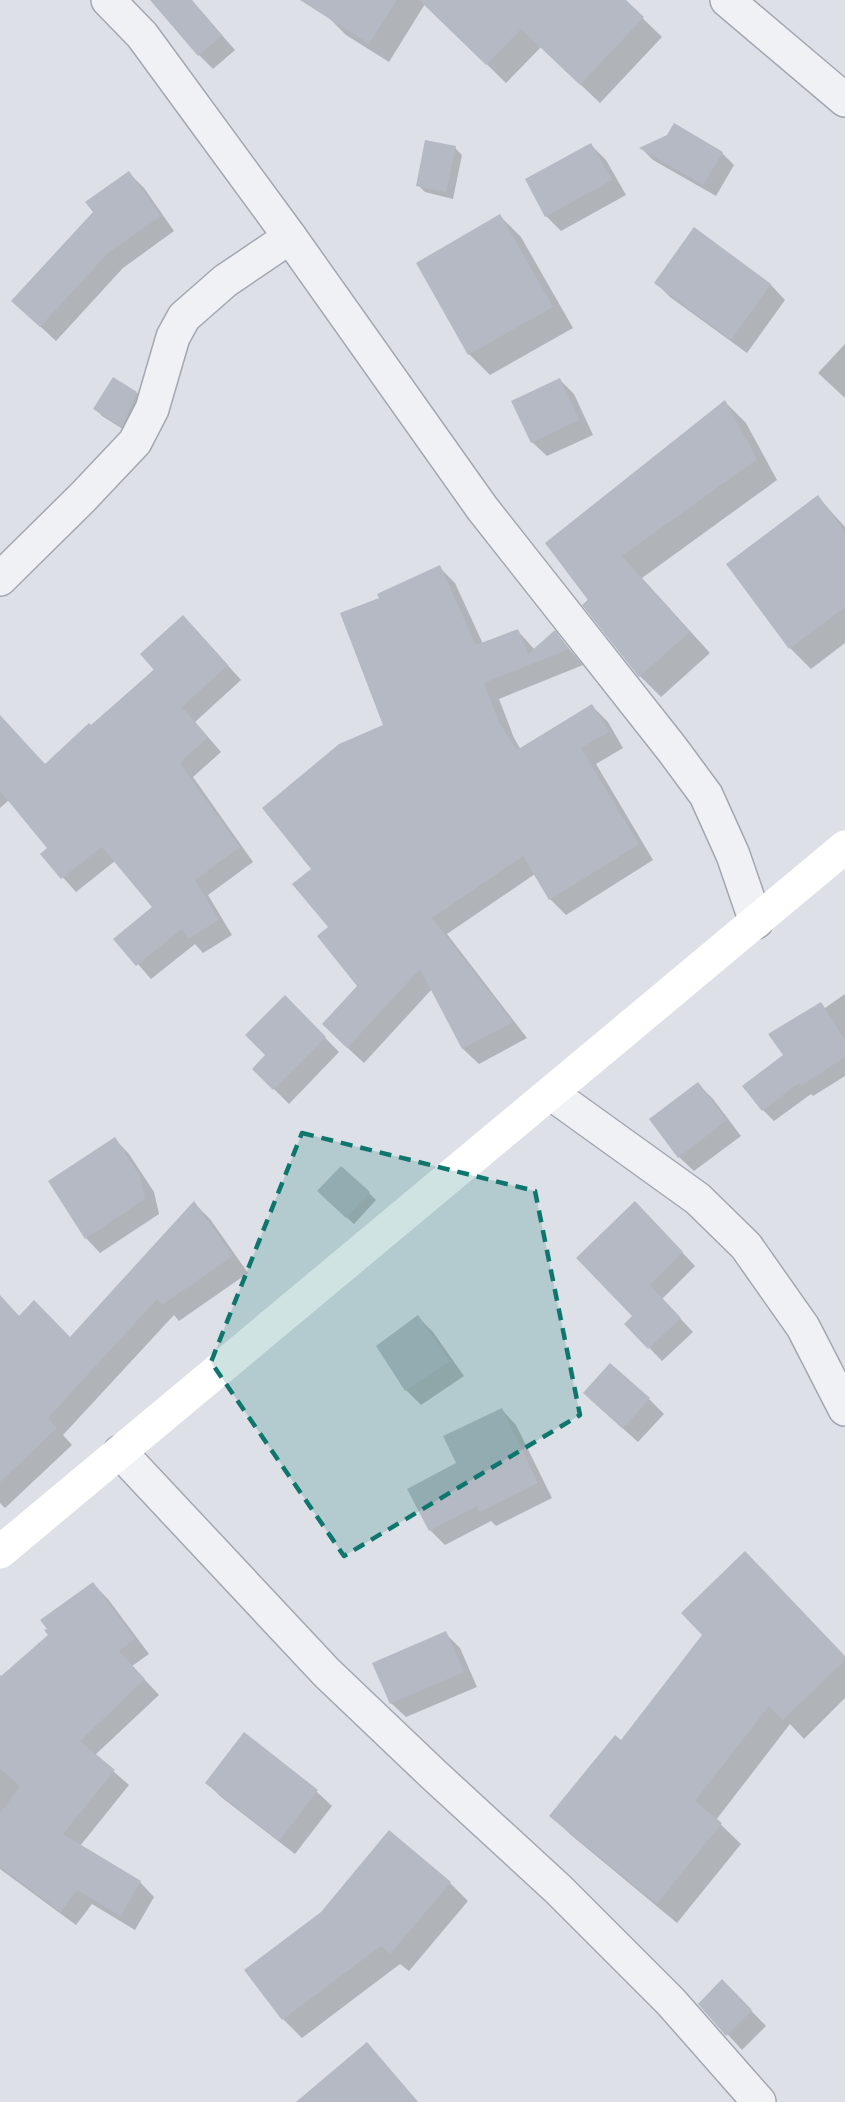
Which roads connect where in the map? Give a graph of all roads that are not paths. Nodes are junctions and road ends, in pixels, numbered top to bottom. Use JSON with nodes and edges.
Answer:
{"nodes":[{"id":1,"x":108,"y":0,"type":"edge"},
{"id":2,"x":727,"y":0,"type":"edge"},
{"id":3,"x":845,"y":100,"type":"edge"},
{"id":4,"x":290,"y":237,"type":"junction"},
{"id":5,"x":0,"y":579,"type":"edge"},
{"id":6,"x":845,"y":847,"type":"edge"},
{"id":7,"x":756,"y":922,"type":"junction"},
{"id":8,"x":552,"y":1094,"type":"junction"},
{"id":9,"x":845,"y":1408,"type":"edge"},
{"id":10,"x":120,"y":1452,"type":"junction"},
{"id":11,"x":0,"y":1552,"type":"edge"},
{"id":12,"x":759,"y":2102,"type":"edge"}],
"edges":[{"from":1,"to":4,"type":"street"},
{"from":2,"to":3,"type":"street"},
{"from":4,"to":5,"type":"street"},
{"from":4,"to":7,"type":"street"},
{"from":6,"to":7,"type":"main road"},
{"from":7,"to":8,"type":"main road"},
{"from":8,"to":9,"type":"street"},
{"from":8,"to":10,"type":"main road"},
{"from":10,"to":11,"type":"main road"},
{"from":10,"to":12,"type":"street"}]}
